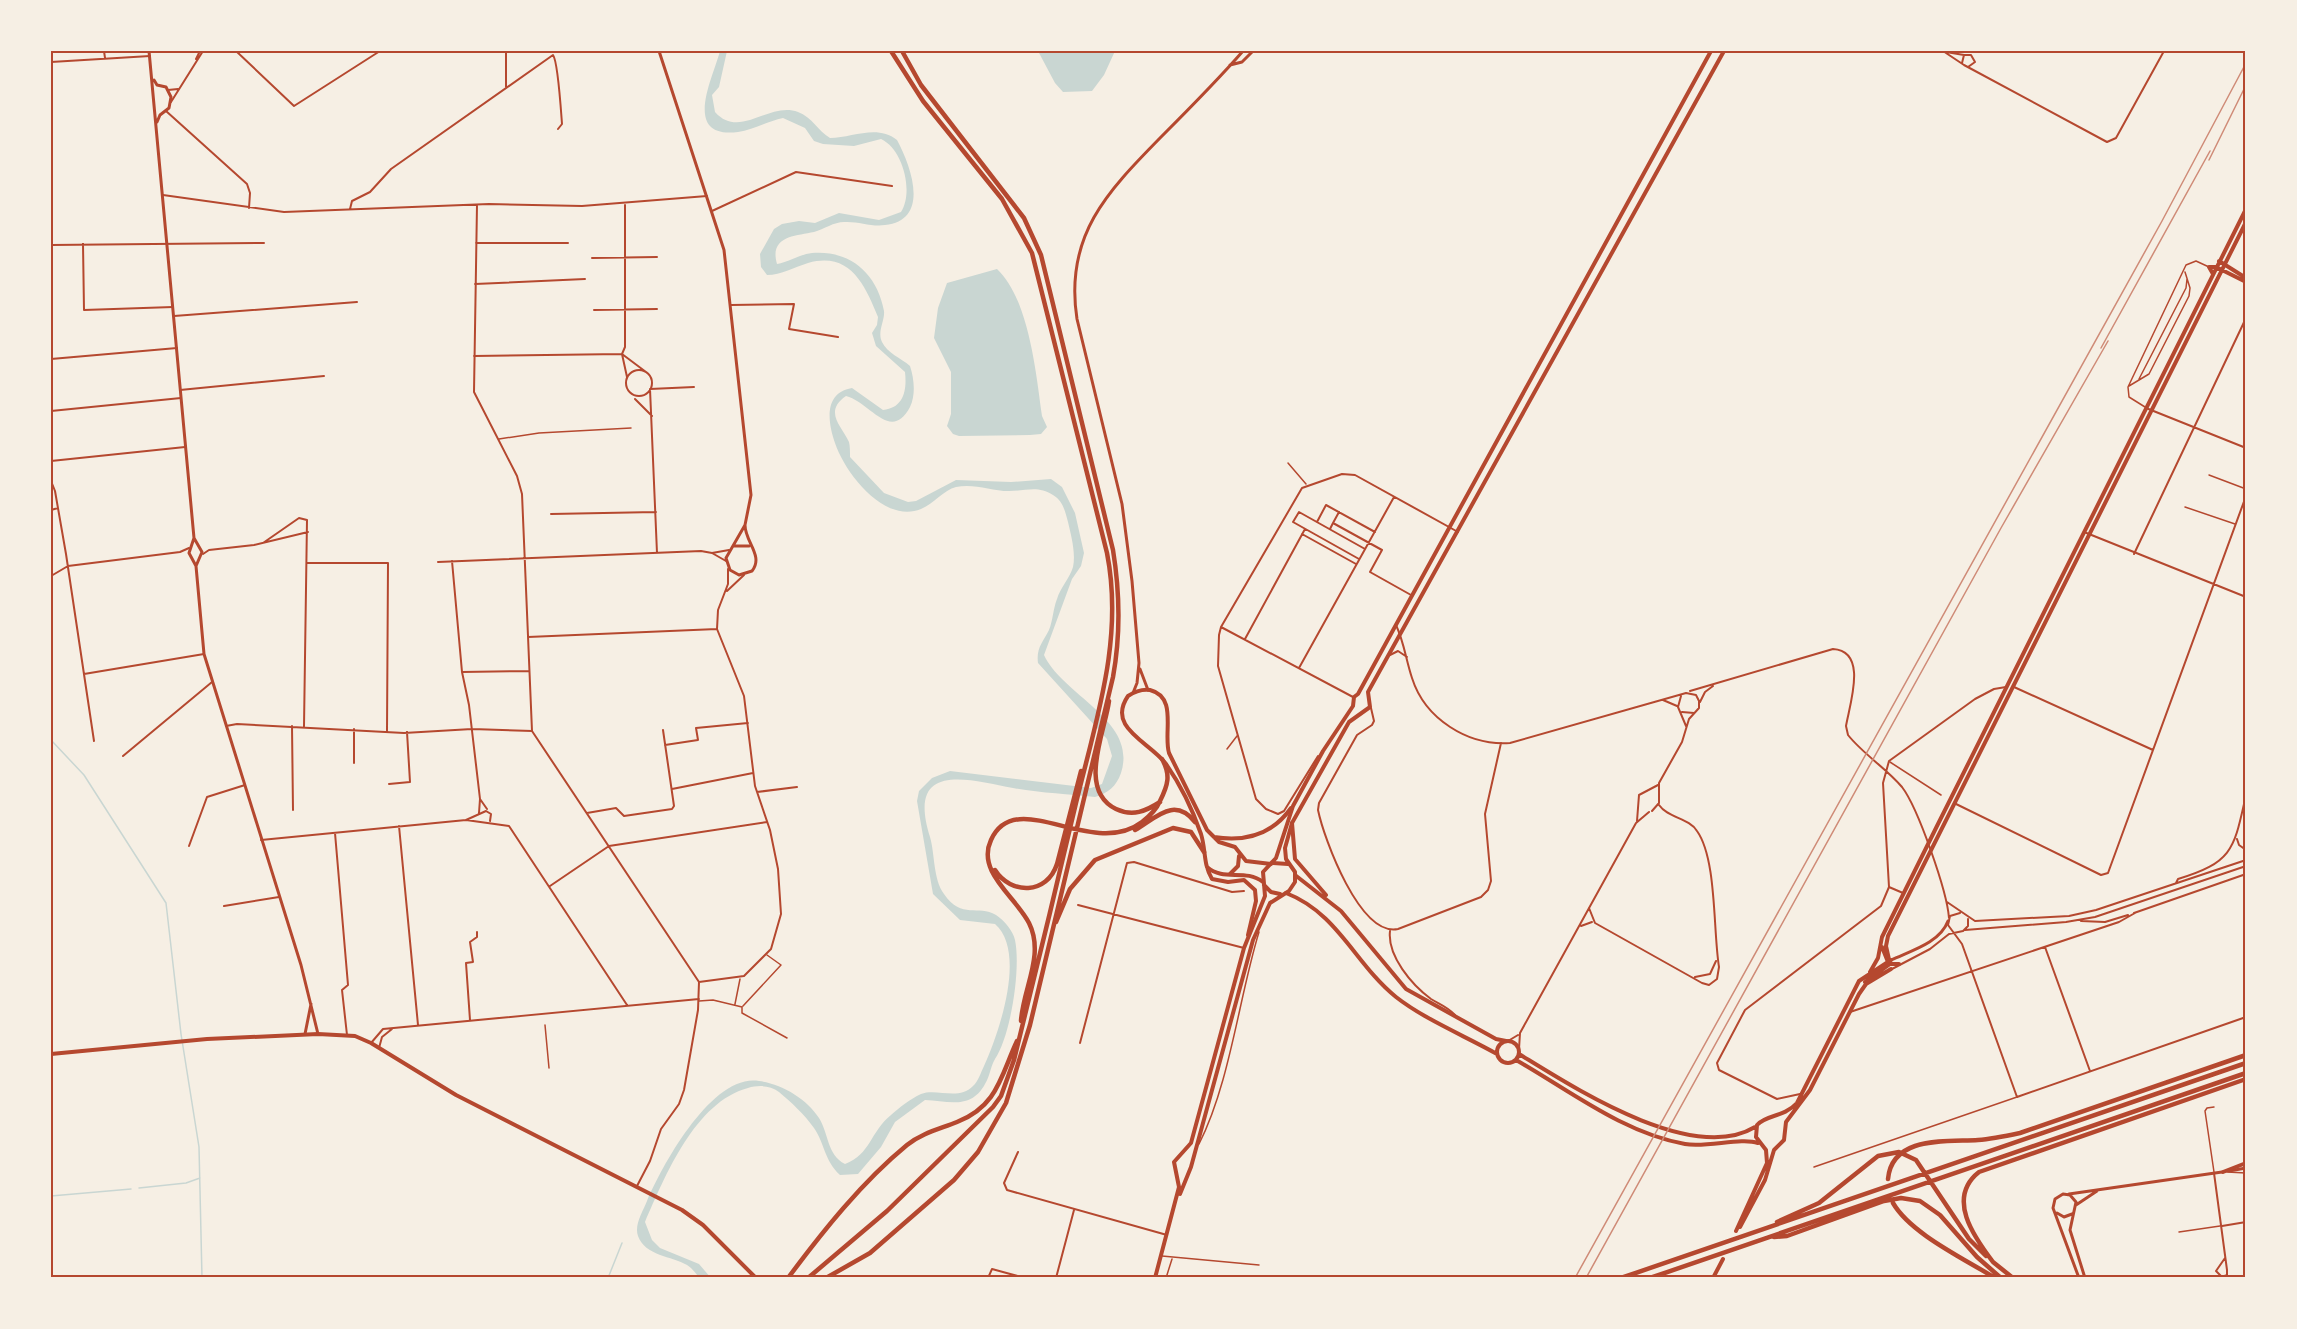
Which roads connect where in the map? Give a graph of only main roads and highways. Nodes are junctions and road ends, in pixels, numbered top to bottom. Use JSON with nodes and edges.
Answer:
{"nodes":[{"id":1,"x":891,"y":51,"type":"edge"},
{"id":2,"x":902,"y":51,"type":"edge"},
{"id":3,"x":1712,"y":51,"type":"edge"},
{"id":4,"x":1724,"y":51,"type":"edge"},
{"id":5,"x":2246,"y":209,"type":"edge"},
{"id":6,"x":2246,"y":222,"type":"edge"},
{"id":7,"x":2219,"y":261,"type":"junction"},
{"id":8,"x":2224,"y":264,"type":"junction"},
{"id":9,"x":2216,"y":267,"type":"junction"},
{"id":10,"x":2222,"y":270,"type":"junction"},
{"id":11,"x":2212,"y":274,"type":"junction"},
{"id":12,"x":2246,"y":280,"type":"edge"},
{"id":13,"x":1115,"y":583,"type":"junction"},
{"id":14,"x":1358,"y":694,"type":"junction"},
{"id":15,"x":1368,"y":696,"type":"junction"},
{"id":16,"x":1353,"y":706,"type":"junction"},
{"id":17,"x":1104,"y":708,"type":"junction"},
{"id":18,"x":1361,"y":712,"type":"junction"},
{"id":19,"x":1100,"y":738,"type":"junction"},
{"id":20,"x":1162,"y":759,"type":"junction"},
{"id":21,"x":1075,"y":800,"type":"junction"},
{"id":22,"x":1160,"y":802,"type":"junction"},
{"id":23,"x":1293,"y":806,"type":"junction"},
{"id":24,"x":1195,"y":822,"type":"junction"},
{"id":25,"x":1292,"y":823,"type":"junction"},
{"id":26,"x":1052,"y":825,"type":"junction"},
{"id":27,"x":1090,"y":835,"type":"junction"},
{"id":28,"x":1214,"y":837,"type":"junction"},
{"id":29,"x":1204,"y":852,"type":"junction"},
{"id":30,"x":1239,"y":852,"type":"junction"},
{"id":31,"x":1272,"y":863,"type":"junction"},
{"id":32,"x":1291,"y":866,"type":"junction"},
{"id":33,"x":1206,"y":867,"type":"junction"},
{"id":34,"x":1295,"y":875,"type":"junction"},
{"id":35,"x":1226,"y":876,"type":"junction"},
{"id":36,"x":1264,"y":883,"type":"junction"},
{"id":37,"x":1283,"y":893,"type":"junction"},
{"id":38,"x":1332,"y":903,"type":"junction"},
{"id":39,"x":1054,"y":925,"type":"junction"},
{"id":40,"x":1882,"y":937,"type":"junction"},
{"id":41,"x":1246,"y":941,"type":"junction"},
{"id":42,"x":1890,"y":962,"type":"junction"},
{"id":43,"x":1899,"y":964,"type":"road end"},
{"id":44,"x":1870,"y":972,"type":"junction"},
{"id":45,"x":1021,"y":1032,"type":"junction"},
{"id":46,"x":1507,"y":1041,"type":"junction"},
{"id":47,"x":1519,"y":1051,"type":"junction"},
{"id":48,"x":51,"y":1054,"type":"edge"},
{"id":49,"x":1497,"y":1054,"type":"junction"},
{"id":50,"x":2246,"y":1055,"type":"edge"},
{"id":51,"x":1516,"y":1060,"type":"junction"},
{"id":52,"x":2246,"y":1063,"type":"edge"},
{"id":53,"x":2246,"y":1073,"type":"edge"},
{"id":54,"x":2246,"y":1079,"type":"edge"},
{"id":55,"x":1771,"y":1118,"type":"junction"},
{"id":56,"x":1758,"y":1124,"type":"junction"},
{"id":57,"x":1785,"y":1132,"type":"junction"},
{"id":58,"x":1761,"y":1145,"type":"junction"},
{"id":59,"x":1778,"y":1146,"type":"junction"},
{"id":60,"x":1179,"y":1158,"type":"junction"},
{"id":61,"x":2246,"y":1163,"type":"edge"},
{"id":62,"x":1191,"y":1164,"type":"junction"},
{"id":63,"x":2223,"y":1172,"type":"road end"},
{"id":64,"x":1177,"y":1173,"type":"junction"},
{"id":65,"x":1188,"y":1173,"type":"junction"},
{"id":66,"x":1888,"y":1179,"type":"dead end"},
{"id":67,"x":1176,"y":1202,"type":"junction"},
{"id":68,"x":1893,"y":1203,"type":"dead end"},
{"id":69,"x":1773,"y":1226,"type":"junction"},
{"id":70,"x":1766,"y":1239,"type":"junction"},
{"id":71,"x":1723,"y":1259,"type":"dead end"},
{"id":72,"x":1993,"y":1262,"type":"junction"},
{"id":73,"x":834,"y":1272,"type":"junction"},
{"id":74,"x":756,"y":1278,"type":"edge"},
{"id":75,"x":788,"y":1278,"type":"edge"},
{"id":76,"x":808,"y":1278,"type":"edge"},
{"id":77,"x":826,"y":1278,"type":"edge"},
{"id":78,"x":832,"y":1278,"type":"edge"},
{"id":79,"x":1155,"y":1278,"type":"edge"},
{"id":80,"x":1621,"y":1278,"type":"edge"},
{"id":81,"x":1650,"y":1278,"type":"edge"},
{"id":82,"x":1713,"y":1278,"type":"edge"},
{"id":83,"x":1995,"y":1278,"type":"edge"},
{"id":84,"x":2001,"y":1278,"type":"edge"},
{"id":85,"x":2013,"y":1278,"type":"edge"}],
"edges":[{"from":1,"to":13,"type":"highway"},
{"from":2,"to":13,"type":"highway"},
{"from":3,"to":14,"type":"main road"},
{"from":4,"to":15,"type":"main road"},
{"from":5,"to":7,"type":"main road"},
{"from":6,"to":8,"type":"main road"},
{"from":7,"to":8,"type":"main road"},
{"from":7,"to":9,"type":"main road"},
{"from":8,"to":10,"type":"main road"},
{"from":8,"to":12,"type":"main road"},
{"from":9,"to":10,"type":"main road"},
{"from":9,"to":11,"type":"main road"},
{"from":9,"to":11,"type":"main road"},
{"from":10,"to":12,"type":"main road"},
{"from":10,"to":42,"type":"main road"},
{"from":11,"to":40,"type":"main road"},
{"from":13,"to":17,"type":"highway"},
{"from":13,"to":17,"type":"highway"},
{"from":14,"to":15,"type":"main road"},
{"from":14,"to":16,"type":"main road"},
{"from":15,"to":18,"type":"main road"},
{"from":16,"to":18,"type":"main road"},
{"from":16,"to":23,"type":"main road"},
{"from":17,"to":19,"type":"highway"},
{"from":17,"to":21,"type":"highway"},
{"from":18,"to":25,"type":"main road"},
{"from":19,"to":22,"type":"highway"},
{"from":19,"to":39,"type":"highway"},
{"from":20,"to":22,"type":"highway"},
{"from":20,"to":24,"type":"main road"},
{"from":20,"to":28,"type":"main road"},
{"from":21,"to":26,"type":"highway"},
{"from":21,"to":45,"type":"highway"},
{"from":22,"to":27,"type":"highway"},
{"from":23,"to":28,"type":"main road"},
{"from":23,"to":31,"type":"main road"},
{"from":24,"to":27,"type":"highway"},
{"from":24,"to":29,"type":"main road"},
{"from":25,"to":32,"type":"main road"},
{"from":25,"to":38,"type":"main road"},
{"from":26,"to":27,"type":"highway"},
{"from":26,"to":45,"type":"highway"},
{"from":28,"to":30,"type":"main road"},
{"from":29,"to":33,"type":"main road"},
{"from":29,"to":39,"type":"highway"},
{"from":30,"to":31,"type":"main road"},
{"from":30,"to":35,"type":"main road"},
{"from":31,"to":32,"type":"main road"},
{"from":31,"to":36,"type":"main road"},
{"from":32,"to":34,"type":"main road"},
{"from":33,"to":35,"type":"main road"},
{"from":33,"to":41,"type":"main road"},
{"from":34,"to":37,"type":"main road"},
{"from":34,"to":38,"type":"main road"},
{"from":35,"to":36,"type":"main road"},
{"from":36,"to":37,"type":"main road"},
{"from":36,"to":41,"type":"main road"},
{"from":37,"to":49,"type":"main road"},
{"from":37,"to":62,"type":"main road"},
{"from":38,"to":46,"type":"main road"},
{"from":39,"to":73,"type":"highway"},
{"from":40,"to":42,"type":"main road"},
{"from":40,"to":44,"type":"main road"},
{"from":41,"to":60,"type":"main road"},
{"from":42,"to":43,"type":"main road"},
{"from":42,"to":44,"type":"main road"},
{"from":42,"to":57,"type":"main road"},
{"from":44,"to":55,"type":"main road"},
{"from":45,"to":75,"type":"highway"},
{"from":45,"to":76,"type":"highway"},
{"from":46,"to":47,"type":"main road"},
{"from":46,"to":49,"type":"main road"},
{"from":47,"to":51,"type":"main road"},
{"from":47,"to":56,"type":"main road"},
{"from":48,"to":74,"type":"main road"},
{"from":49,"to":51,"type":"main road"},
{"from":50,"to":66,"type":"highway"},
{"from":51,"to":58,"type":"main road"},
{"from":52,"to":69,"type":"highway"},
{"from":53,"to":70,"type":"highway"},
{"from":54,"to":72,"type":"highway"},
{"from":55,"to":56,"type":"main road"},
{"from":55,"to":57,"type":"main road"},
{"from":56,"to":58,"type":"main road"},
{"from":57,"to":59,"type":"main road"},
{"from":58,"to":59,"type":"main road"},
{"from":58,"to":59,"type":"main road"},
{"from":60,"to":62,"type":"main road"},
{"from":60,"to":64,"type":"main road"},
{"from":61,"to":63,"type":"main road"},
{"from":62,"to":65,"type":"main road"},
{"from":64,"to":65,"type":"main road"},
{"from":64,"to":67,"type":"main road"},
{"from":65,"to":67,"type":"main road"},
{"from":67,"to":79,"type":"main road"},
{"from":68,"to":83,"type":"highway"},
{"from":69,"to":72,"type":"highway"},
{"from":69,"to":80,"type":"highway"},
{"from":70,"to":81,"type":"highway"},
{"from":70,"to":84,"type":"highway"},
{"from":71,"to":82,"type":"main road"},
{"from":72,"to":85,"type":"highway"},
{"from":73,"to":77,"type":"highway"},
{"from":73,"to":78,"type":"highway"}]}
